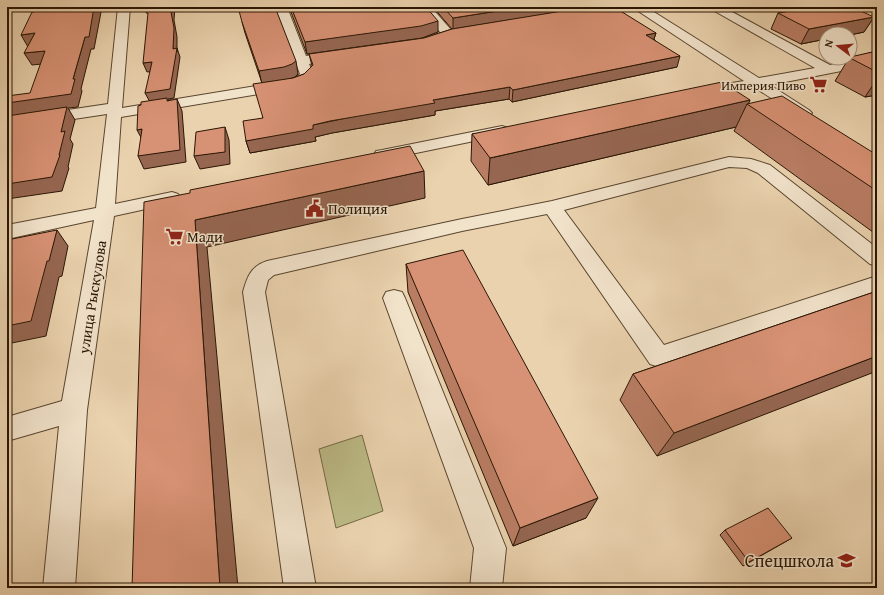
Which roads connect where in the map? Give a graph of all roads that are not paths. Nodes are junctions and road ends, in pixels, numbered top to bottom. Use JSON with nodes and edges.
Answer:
{"nodes":[{"id":1,"x":124,"y":7,"type":"edge"},
{"id":2,"x":281,"y":7,"type":"edge"},
{"id":3,"x":425,"y":7,"type":"edge"},
{"id":4,"x":621,"y":7,"type":"edge"},
{"id":5,"x":638,"y":7,"type":"edge"},
{"id":6,"x":715,"y":7,"type":"edge"},
{"id":7,"x":575,"y":14,"type":"edge"},
{"id":8,"x":448,"y":35,"type":"edge"},
{"id":9,"x":349,"y":54,"type":"edge"},
{"id":10,"x":302,"y":60,"type":"junction"},
{"id":11,"x":877,"y":60,"type":"edge"},
{"id":12,"x":828,"y":70,"type":"junction"},
{"id":13,"x":757,"y":82,"type":"junction"},
{"id":14,"x":684,"y":96,"type":"edge"},
{"id":15,"x":114,"y":111,"type":"junction"},
{"id":16,"x":818,"y":122,"type":"edge"},
{"id":17,"x":7,"y":124,"type":"edge"},
{"id":18,"x":515,"y":129,"type":"edge"},
{"id":19,"x":369,"y":158,"type":"edge"},
{"id":20,"x":190,"y":194,"type":"edge"},
{"id":21,"x":552,"y":207,"type":"junction"},
{"id":22,"x":105,"y":212,"type":"junction"},
{"id":23,"x":7,"y":232,"type":"edge"},
{"id":24,"x":877,"y":259,"type":"edge"},
{"id":25,"x":877,"y":284,"type":"edge"},
{"id":26,"x":394,"y":298,"type":"dead end"},
{"id":27,"x":74,"y":410,"type":"junction"},
{"id":28,"x":7,"y":429,"type":"edge"},
{"id":29,"x":59,"y":588,"type":"edge"},
{"id":30,"x":300,"y":588,"type":"edge"},
{"id":31,"x":486,"y":588,"type":"edge"}],
"edges":[{"from":1,"to":15,"type":"street","name":"улица Рыскулова"},
{"from":2,"to":10,"type":"street"},
{"from":3,"to":8,"type":"street"},
{"from":4,"to":7,"type":"street"},
{"from":5,"to":13,"type":"street"},
{"from":6,"to":12,"type":"street"},
{"from":9,"to":10,"type":"street"},
{"from":10,"to":15,"type":"street"},
{"from":11,"to":12,"type":"street"},
{"from":12,"to":13,"type":"street"},
{"from":13,"to":14,"type":"street"},
{"from":13,"to":16,"type":"street"},
{"from":15,"to":17,"type":"street"},
{"from":15,"to":22,"type":"street","name":"улица Рыскулова"},
{"from":18,"to":19,"type":"street"},
{"from":20,"to":22,"type":"street"},
{"from":21,"to":24,"type":"street"},
{"from":21,"to":25,"type":"street"},
{"from":21,"to":30,"type":"street"},
{"from":22,"to":23,"type":"street"},
{"from":22,"to":27,"type":"street","name":"улица Рыскулова"},
{"from":26,"to":31,"type":"street"},
{"from":27,"to":28,"type":"street"},
{"from":27,"to":29,"type":"street","name":"улица Рыскулова"}]}
